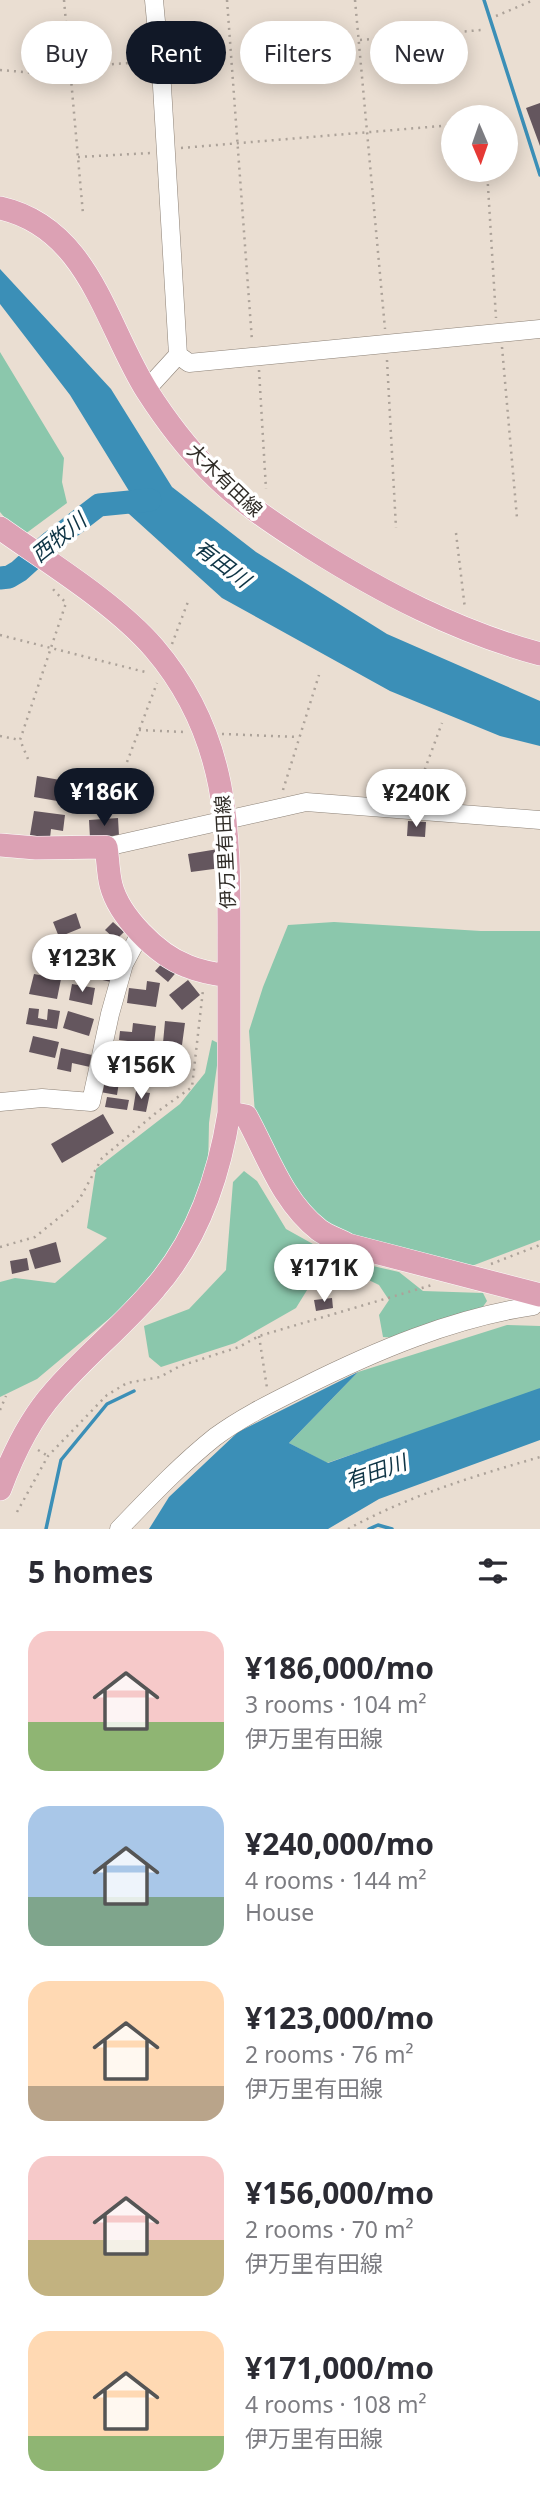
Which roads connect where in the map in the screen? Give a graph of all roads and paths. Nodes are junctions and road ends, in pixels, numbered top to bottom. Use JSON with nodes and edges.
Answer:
{"nodes":[{"id":1,"x":64,"y":0,"type":"edge"},
{"id":2,"x":154,"y":0,"type":"edge"},
{"id":3,"x":227,"y":0,"type":"edge"},
{"id":4,"x":355,"y":0,"type":"edge"},
{"id":5,"x":534,"y":0,"type":"edge"},
{"id":6,"x":496,"y":16,"type":"dead end"},
{"id":7,"x":66,"y":21,"type":"edge"},
{"id":8,"x":482,"y":30,"type":"dead end"},
{"id":9,"x":359,"y":40,"type":"junction"},
{"id":10,"x":0,"y":70,"type":"edge"},
{"id":11,"x":21,"y":72,"type":"edge"},
{"id":12,"x":71,"y":84,"type":"edge"},
{"id":13,"x":441,"y":126,"type":"edge"},
{"id":14,"x":368,"y":132,"type":"junction"},
{"id":15,"x":236,"y":144,"type":"junction"},
{"id":16,"x":172,"y":149,"type":"dead end"},
{"id":17,"x":159,"y":152,"type":"dead end"},
{"id":18,"x":78,"y":158,"type":"junction"},
{"id":19,"x":489,"y":182,"type":"edge"},
{"id":20,"x":2,"y":209,"type":"edge"},
{"id":21,"x":83,"y":214,"type":"dead end"},
{"id":22,"x":497,"y":321,"type":"dead end"},
{"id":23,"x":540,"y":329,"type":"edge"},
{"id":24,"x":386,"y":332,"type":"dead end"},
{"id":25,"x":502,"y":340,"type":"dead end"},
{"id":26,"x":253,"y":345,"type":"dead end"},
{"id":27,"x":386,"y":351,"type":"dead end"},
{"id":28,"x":178,"y":355,"type":"junction"},
{"id":29,"x":258,"y":362,"type":"dead end"},
{"id":30,"x":146,"y":390,"type":"junction"},
{"id":31,"x":266,"y":489,"type":"dead end"},
{"id":32,"x":517,"y":518,"type":"dead end"},
{"id":33,"x":396,"y":528,"type":"dead end"},
{"id":34,"x":7,"y":532,"type":"edge"},
{"id":35,"x":456,"y":533,"type":"dead end"},
{"id":36,"x":48,"y":572,"type":"junction"},
{"id":37,"x":465,"y":612,"type":"dead end"},
{"id":38,"x":0,"y":635,"type":"edge"},
{"id":39,"x":51,"y":649,"type":"junction"},
{"id":40,"x":540,"y":654,"type":"edge"},
{"id":41,"x":160,"y":675,"type":"dead end"},
{"id":42,"x":318,"y":675,"type":"dead end"},
{"id":43,"x":442,"y":723,"type":"dead end"},
{"id":44,"x":0,"y":736,"type":"edge"},
{"id":45,"x":20,"y":740,"type":"junction"},
{"id":46,"x":28,"y":759,"type":"dead end"},
{"id":47,"x":283,"y":790,"type":"dead end"},
{"id":48,"x":412,"y":809,"type":"junction"},
{"id":49,"x":227,"y":818,"type":"junction"},
{"id":50,"x":540,"y":820,"type":"edge"},
{"id":51,"x":0,"y":845,"type":"edge"},
{"id":52,"x":106,"y":847,"type":"junction"},
{"id":53,"x":141,"y":933,"type":"junction"},
{"id":54,"x":217,"y":974,"type":"junction"},
{"id":55,"x":0,"y":1102,"type":"edge"},
{"id":56,"x":229,"y":1113,"type":"junction"},
{"id":57,"x":540,"y":1245,"type":"edge"},
{"id":58,"x":0,"y":1247,"type":"edge"},
{"id":59,"x":490,"y":1265,"type":"dead end"},
{"id":60,"x":433,"y":1285,"type":"dead end"},
{"id":61,"x":540,"y":1295,"type":"edge"},
{"id":62,"x":259,"y":1336,"type":"junction"},
{"id":63,"x":6,"y":1396,"type":"dead end"},
{"id":64,"x":269,"y":1404,"type":"junction"},
{"id":65,"x":0,"y":1410,"type":"edge"},
{"id":66,"x":38,"y":1450,"type":"dead end"},
{"id":67,"x":48,"y":1456,"type":"junction"},
{"id":68,"x":540,"y":1457,"type":"edge"},
{"id":69,"x":0,"y":1489,"type":"edge"},
{"id":70,"x":17,"y":1512,"type":"dead end"},
{"id":71,"x":119,"y":1529,"type":"edge"},
{"id":72,"x":348,"y":1529,"type":"edge"}],
"edges":[{"from":1,"to":7,"type":"path"},
{"from":2,"to":28,"type":"street"},
{"from":3,"to":15,"type":"path"},
{"from":4,"to":9,"type":"path"},
{"from":5,"to":6,"type":"path"},
{"from":8,"to":9,"type":"path"},
{"from":9,"to":14,"type":"path"},
{"from":10,"to":11,"type":"path"},
{"from":12,"to":18,"type":"path"},
{"from":13,"to":14,"type":"path"},
{"from":14,"to":15,"type":"path"},
{"from":14,"to":24,"type":"path"},
{"from":15,"to":16,"type":"path"},
{"from":15,"to":26,"type":"path"},
{"from":17,"to":18,"type":"path"},
{"from":18,"to":21,"type":"path"},
{"from":19,"to":22,"type":"path"},
{"from":20,"to":30,"type":"main road","name":"大木有田線"},
{"from":23,"to":28,"type":"street"},
{"from":25,"to":32,"type":"path"},
{"from":27,"to":33,"type":"path"},
{"from":28,"to":30,"type":"street"},
{"from":29,"to":31,"type":"path"},
{"from":30,"to":40,"type":"main road","name":"大木有田線"},
{"from":34,"to":36,"type":"main road","name":"伊万里有田線"},
{"from":35,"to":37,"type":"path"},
{"from":36,"to":39,"type":"path"},
{"from":36,"to":49,"type":"main road","name":"伊万里有田線"},
{"from":38,"to":39,"type":"path"},
{"from":39,"to":41,"type":"path"},
{"from":39,"to":45,"type":"path"},
{"from":42,"to":47,"type":"path"},
{"from":43,"to":48,"type":"path"},
{"from":44,"to":45,"type":"path"},
{"from":45,"to":46,"type":"path"},
{"from":48,"to":49,"type":"street"},
{"from":48,"to":50,"type":"street"},
{"from":49,"to":52,"type":"street"},
{"from":49,"to":54,"type":"main road","name":"伊万里有田線"},
{"from":51,"to":52,"type":"main road"},
{"from":52,"to":53,"type":"main road"},
{"from":53,"to":54,"type":"main road"},
{"from":53,"to":55,"type":"street"},
{"from":54,"to":56,"type":"main road","name":"伊万里有田線"},
{"from":54,"to":58,"type":"path"},
{"from":56,"to":61,"type":"main road"},
{"from":56,"to":69,"type":"main road","name":"伊万里有田線"},
{"from":57,"to":59,"type":"path"},
{"from":60,"to":62,"type":"path"},
{"from":61,"to":64,"type":"street"},
{"from":62,"to":64,"type":"path"},
{"from":62,"to":67,"type":"path"},
{"from":63,"to":65,"type":"path"},
{"from":64,"to":71,"type":"street"},
{"from":66,"to":67,"type":"path"},
{"from":67,"to":70,"type":"path"},
{"from":68,"to":72,"type":"path"}]}
